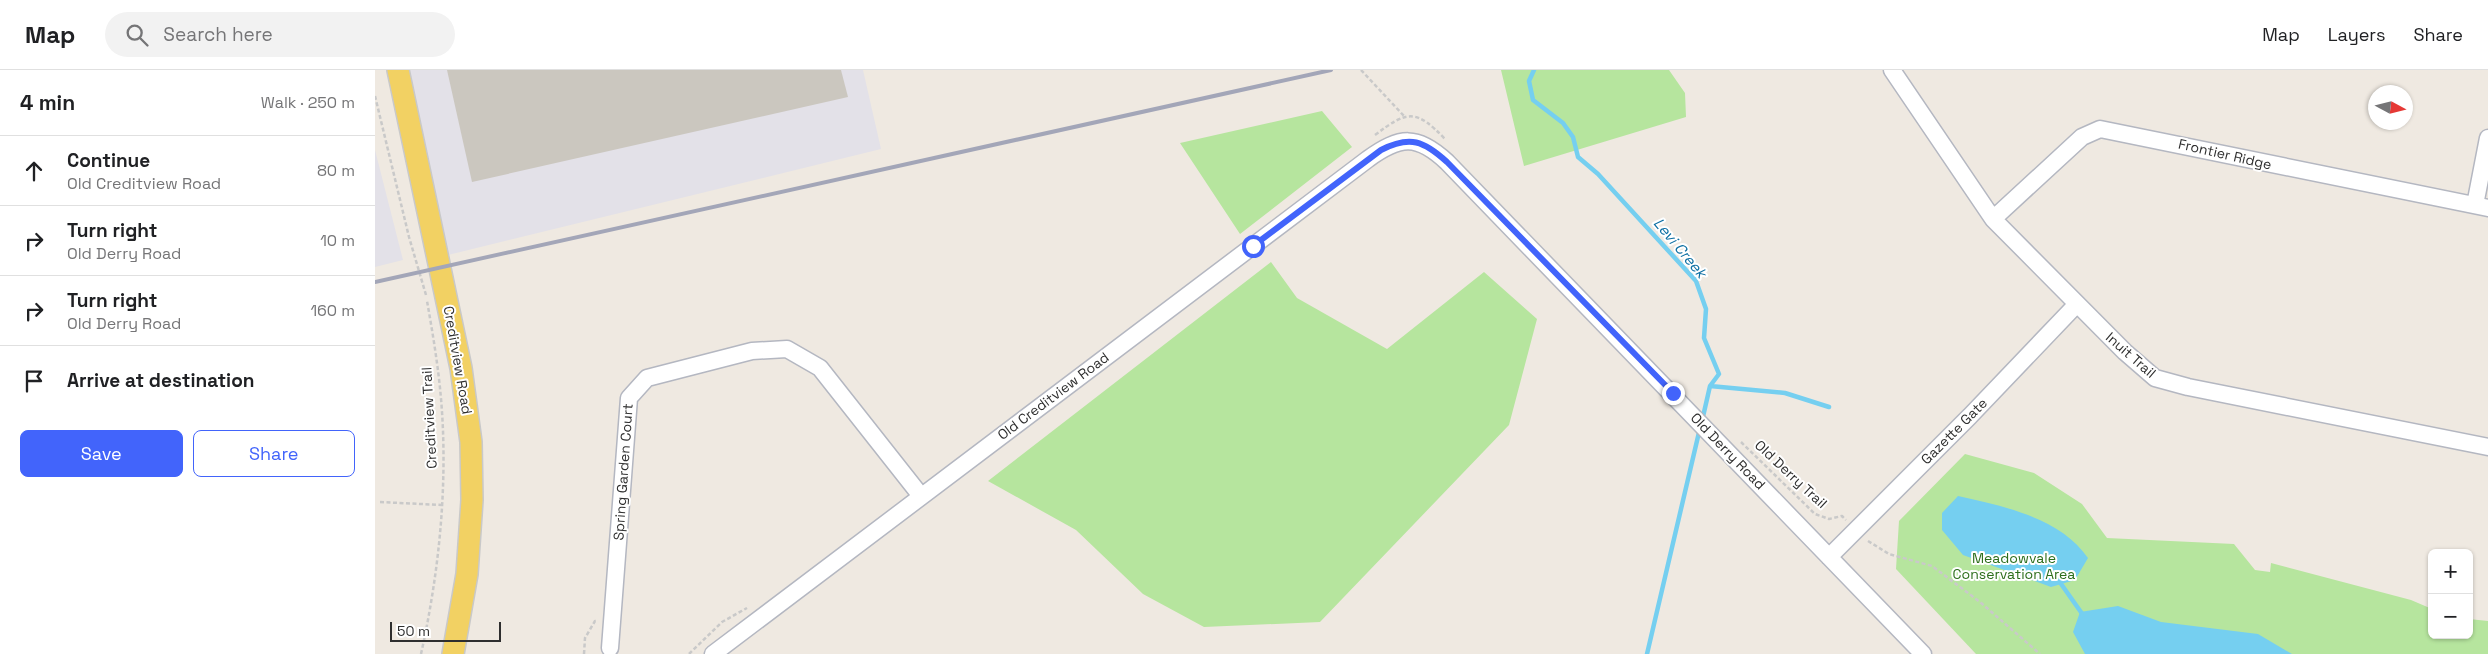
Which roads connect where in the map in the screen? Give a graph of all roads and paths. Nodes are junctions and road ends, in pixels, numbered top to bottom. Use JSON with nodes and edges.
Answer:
{"nodes":[{"id":1,"x":398,"y":70,"type":"edge"},
{"id":2,"x":1361,"y":70,"type":"edge"},
{"id":3,"x":1892,"y":70,"type":"edge"},
{"id":4,"x":375,"y":96,"type":"edge"},
{"id":5,"x":1404,"y":116,"type":"dead end"},
{"id":6,"x":2488,"y":138,"type":"edge"},
{"id":7,"x":1396,"y":142,"type":"joint"},
{"id":8,"x":2482,"y":207,"type":"edge"},
{"id":9,"x":1993,"y":219,"type":"junction"},
{"id":10,"x":2077,"y":304,"type":"junction"},
{"id":11,"x":1731,"y":442,"type":"junction"},
{"id":12,"x":2488,"y":448,"type":"edge"},
{"id":13,"x":921,"y":496,"type":"junction"},
{"id":14,"x":380,"y":502,"type":"dead end"},
{"id":15,"x":442,"y":505,"type":"junction"},
{"id":16,"x":1843,"y":516,"type":"dead end"},
{"id":17,"x":1866,"y":539,"type":"dead end"},
{"id":18,"x":1829,"y":557,"type":"junction"},
{"id":19,"x":612,"y":622,"type":"junction"},
{"id":20,"x":610,"y":648,"type":"dead end"},
{"id":21,"x":421,"y":654,"type":"edge"},
{"id":22,"x":453,"y":654,"type":"edge"},
{"id":23,"x":584,"y":654,"type":"edge"},
{"id":24,"x":713,"y":654,"type":"edge"},
{"id":25,"x":1923,"y":654,"type":"edge"},
{"id":26,"x":2040,"y":654,"type":"edge"}],
"edges":[{"from":1,"to":22,"type":"main road","name":"Creditview Road"},
{"from":2,"to":5,"type":"path"},
{"from":3,"to":9,"type":"street","name":"Inuit Trail"},
{"from":4,"to":15,"type":"path","name":"Creditview Trail"},
{"from":6,"to":8,"type":"street"},
{"from":7,"to":11,"type":"street","name":"Old Derry Road"},
{"from":7,"to":13,"type":"street","name":"Old Creditview Road"},
{"from":8,"to":9,"type":"street","name":"Frontier Ridge"},
{"from":9,"to":10,"type":"street","name":"Inuit Trail"},
{"from":10,"to":12,"type":"street","name":"Inuit Trail"},
{"from":10,"to":18,"type":"street","name":"Gazette Gate"},
{"from":11,"to":16,"type":"path","name":"Old Derry Trail"},
{"from":11,"to":18,"type":"street","name":"Old Derry Road"},
{"from":13,"to":19,"type":"street","name":"Spring Garden Court"},
{"from":13,"to":24,"type":"street","name":"Old Creditview Road"},
{"from":14,"to":15,"type":"path"},
{"from":15,"to":21,"type":"path","name":"Creditview Trail"},
{"from":17,"to":26,"type":"path"},
{"from":18,"to":25,"type":"street","name":"Old Derry Road"},
{"from":19,"to":20,"type":"street","name":"Spring Garden Court"},
{"from":19,"to":23,"type":"path"}]}
